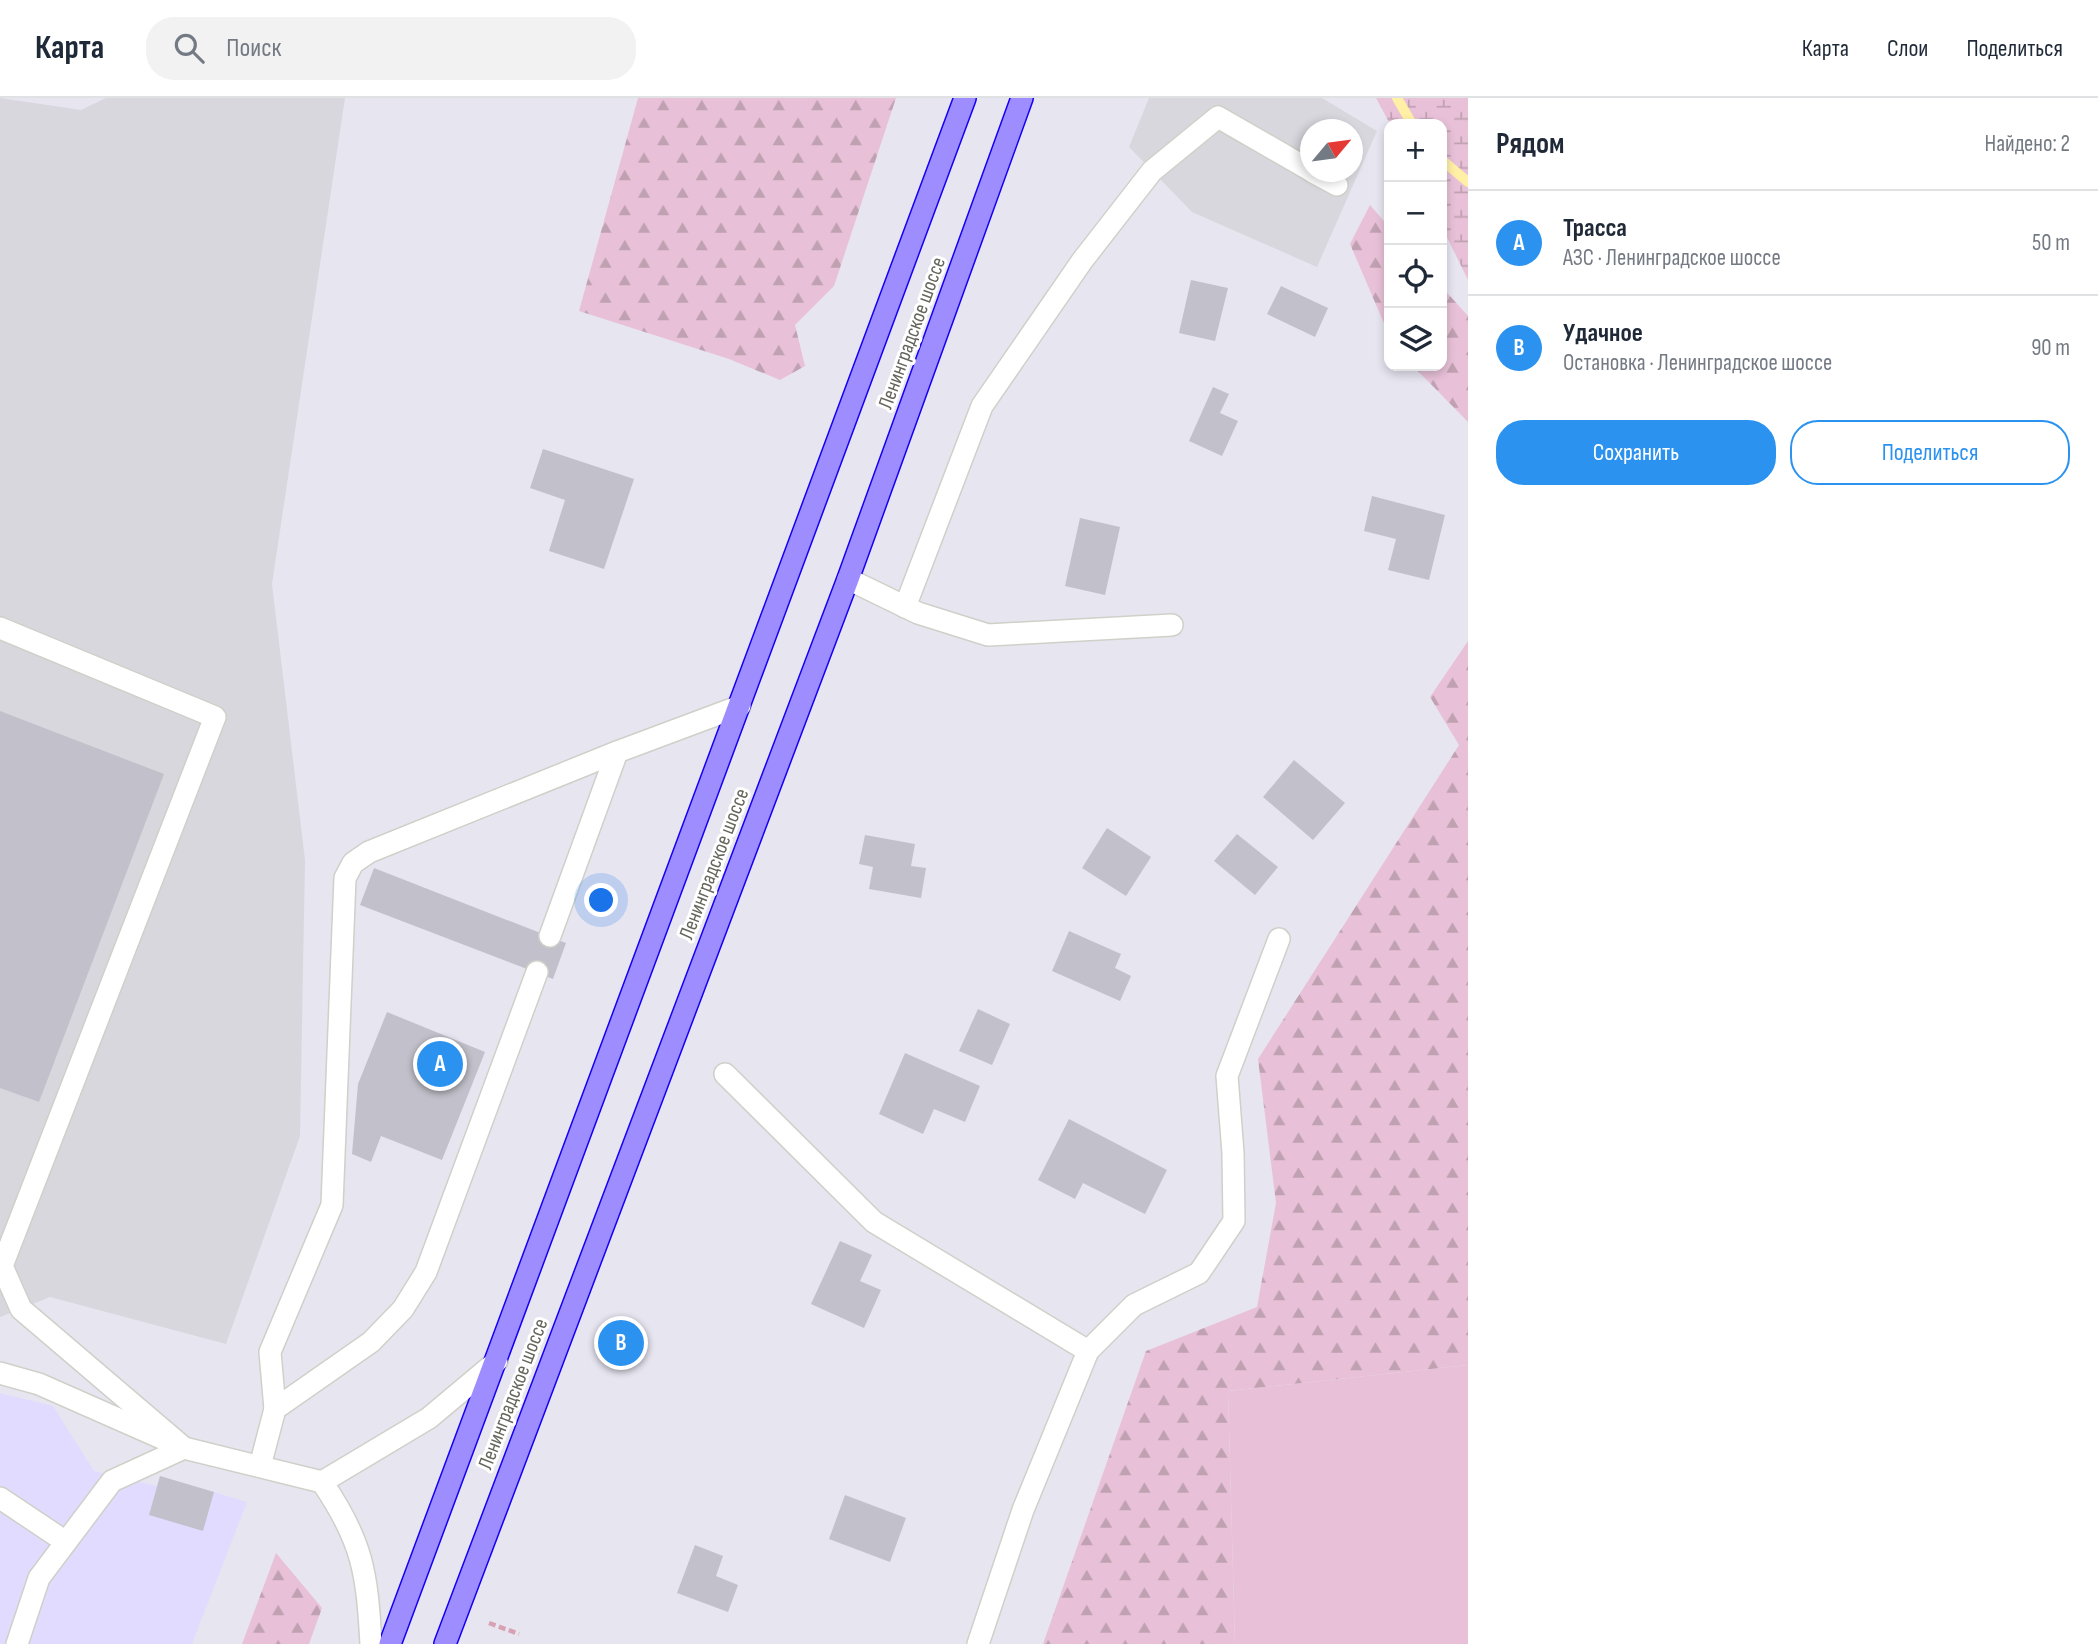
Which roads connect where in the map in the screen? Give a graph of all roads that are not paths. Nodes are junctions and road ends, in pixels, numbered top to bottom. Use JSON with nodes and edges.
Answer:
{"nodes":[{"id":1,"x":965,"y":98,"type":"edge"},
{"id":2,"x":1022,"y":98,"type":"edge"},
{"id":3,"x":1300,"y":164,"type":"edge"},
{"id":4,"x":1332,"y":182,"type":"edge"},
{"id":5,"x":1337,"y":185,"type":"dead end"},
{"id":6,"x":848,"y":579,"type":"junction"},
{"id":7,"x":905,"y":607,"type":"junction"},
{"id":8,"x":1172,"y":625,"type":"dead end"},
{"id":9,"x":0,"y":628,"type":"edge"},
{"id":10,"x":740,"y":706,"type":"junction"},
{"id":11,"x":617,"y":752,"type":"junction"},
{"id":12,"x":550,"y":936,"type":"dead end"},
{"id":13,"x":1279,"y":939,"type":"dead end"},
{"id":14,"x":537,"y":972,"type":"dead end"},
{"id":15,"x":725,"y":1074,"type":"dead end"},
{"id":16,"x":1,"y":1266,"type":"edge"},
{"id":17,"x":1088,"y":1351,"type":"junction"},
{"id":18,"x":497,"y":1361,"type":"junction"},
{"id":19,"x":0,"y":1373,"type":"edge"},
{"id":20,"x":275,"y":1409,"type":"junction"},
{"id":21,"x":184,"y":1448,"type":"junction"},
{"id":22,"x":260,"y":1466,"type":"junction"},
{"id":23,"x":321,"y":1482,"type":"junction"},
{"id":24,"x":0,"y":1498,"type":"edge"},
{"id":25,"x":66,"y":1542,"type":"junction"},
{"id":26,"x":17,"y":1644,"type":"edge"},
{"id":27,"x":371,"y":1644,"type":"edge"},
{"id":28,"x":390,"y":1644,"type":"edge"},
{"id":29,"x":445,"y":1644,"type":"edge"},
{"id":30,"x":978,"y":1644,"type":"edge"}],
"edges":[{"from":1,"to":10,"type":"highway","name":"Ленинградское шоссе"},
{"from":2,"to":6,"type":"highway","name":"Ленинградское шоссе"},
{"from":3,"to":7,"type":"lane"},
{"from":4,"to":5,"type":"lane"},
{"from":6,"to":7,"type":"lane"},
{"from":6,"to":29,"type":"highway","name":"Ленинградское шоссе"},
{"from":7,"to":8,"type":"lane"},
{"from":9,"to":16,"type":"lane"},
{"from":10,"to":11,"type":"lane"},
{"from":10,"to":18,"type":"highway","name":"Ленинградское шоссе"},
{"from":11,"to":12,"type":"lane"},
{"from":11,"to":20,"type":"lane"},
{"from":13,"to":17,"type":"lane"},
{"from":14,"to":20,"type":"lane"},
{"from":15,"to":17,"type":"lane"},
{"from":16,"to":21,"type":"lane"},
{"from":17,"to":30,"type":"lane"},
{"from":18,"to":23,"type":"lane"},
{"from":18,"to":28,"type":"highway","name":"Ленинградское шоссе"},
{"from":19,"to":21,"type":"lane"},
{"from":20,"to":22,"type":"lane"},
{"from":21,"to":22,"type":"lane"},
{"from":21,"to":25,"type":"lane"},
{"from":22,"to":23,"type":"lane"},
{"from":23,"to":27,"type":"lane"},
{"from":24,"to":25,"type":"lane"},
{"from":25,"to":26,"type":"lane"}]}
